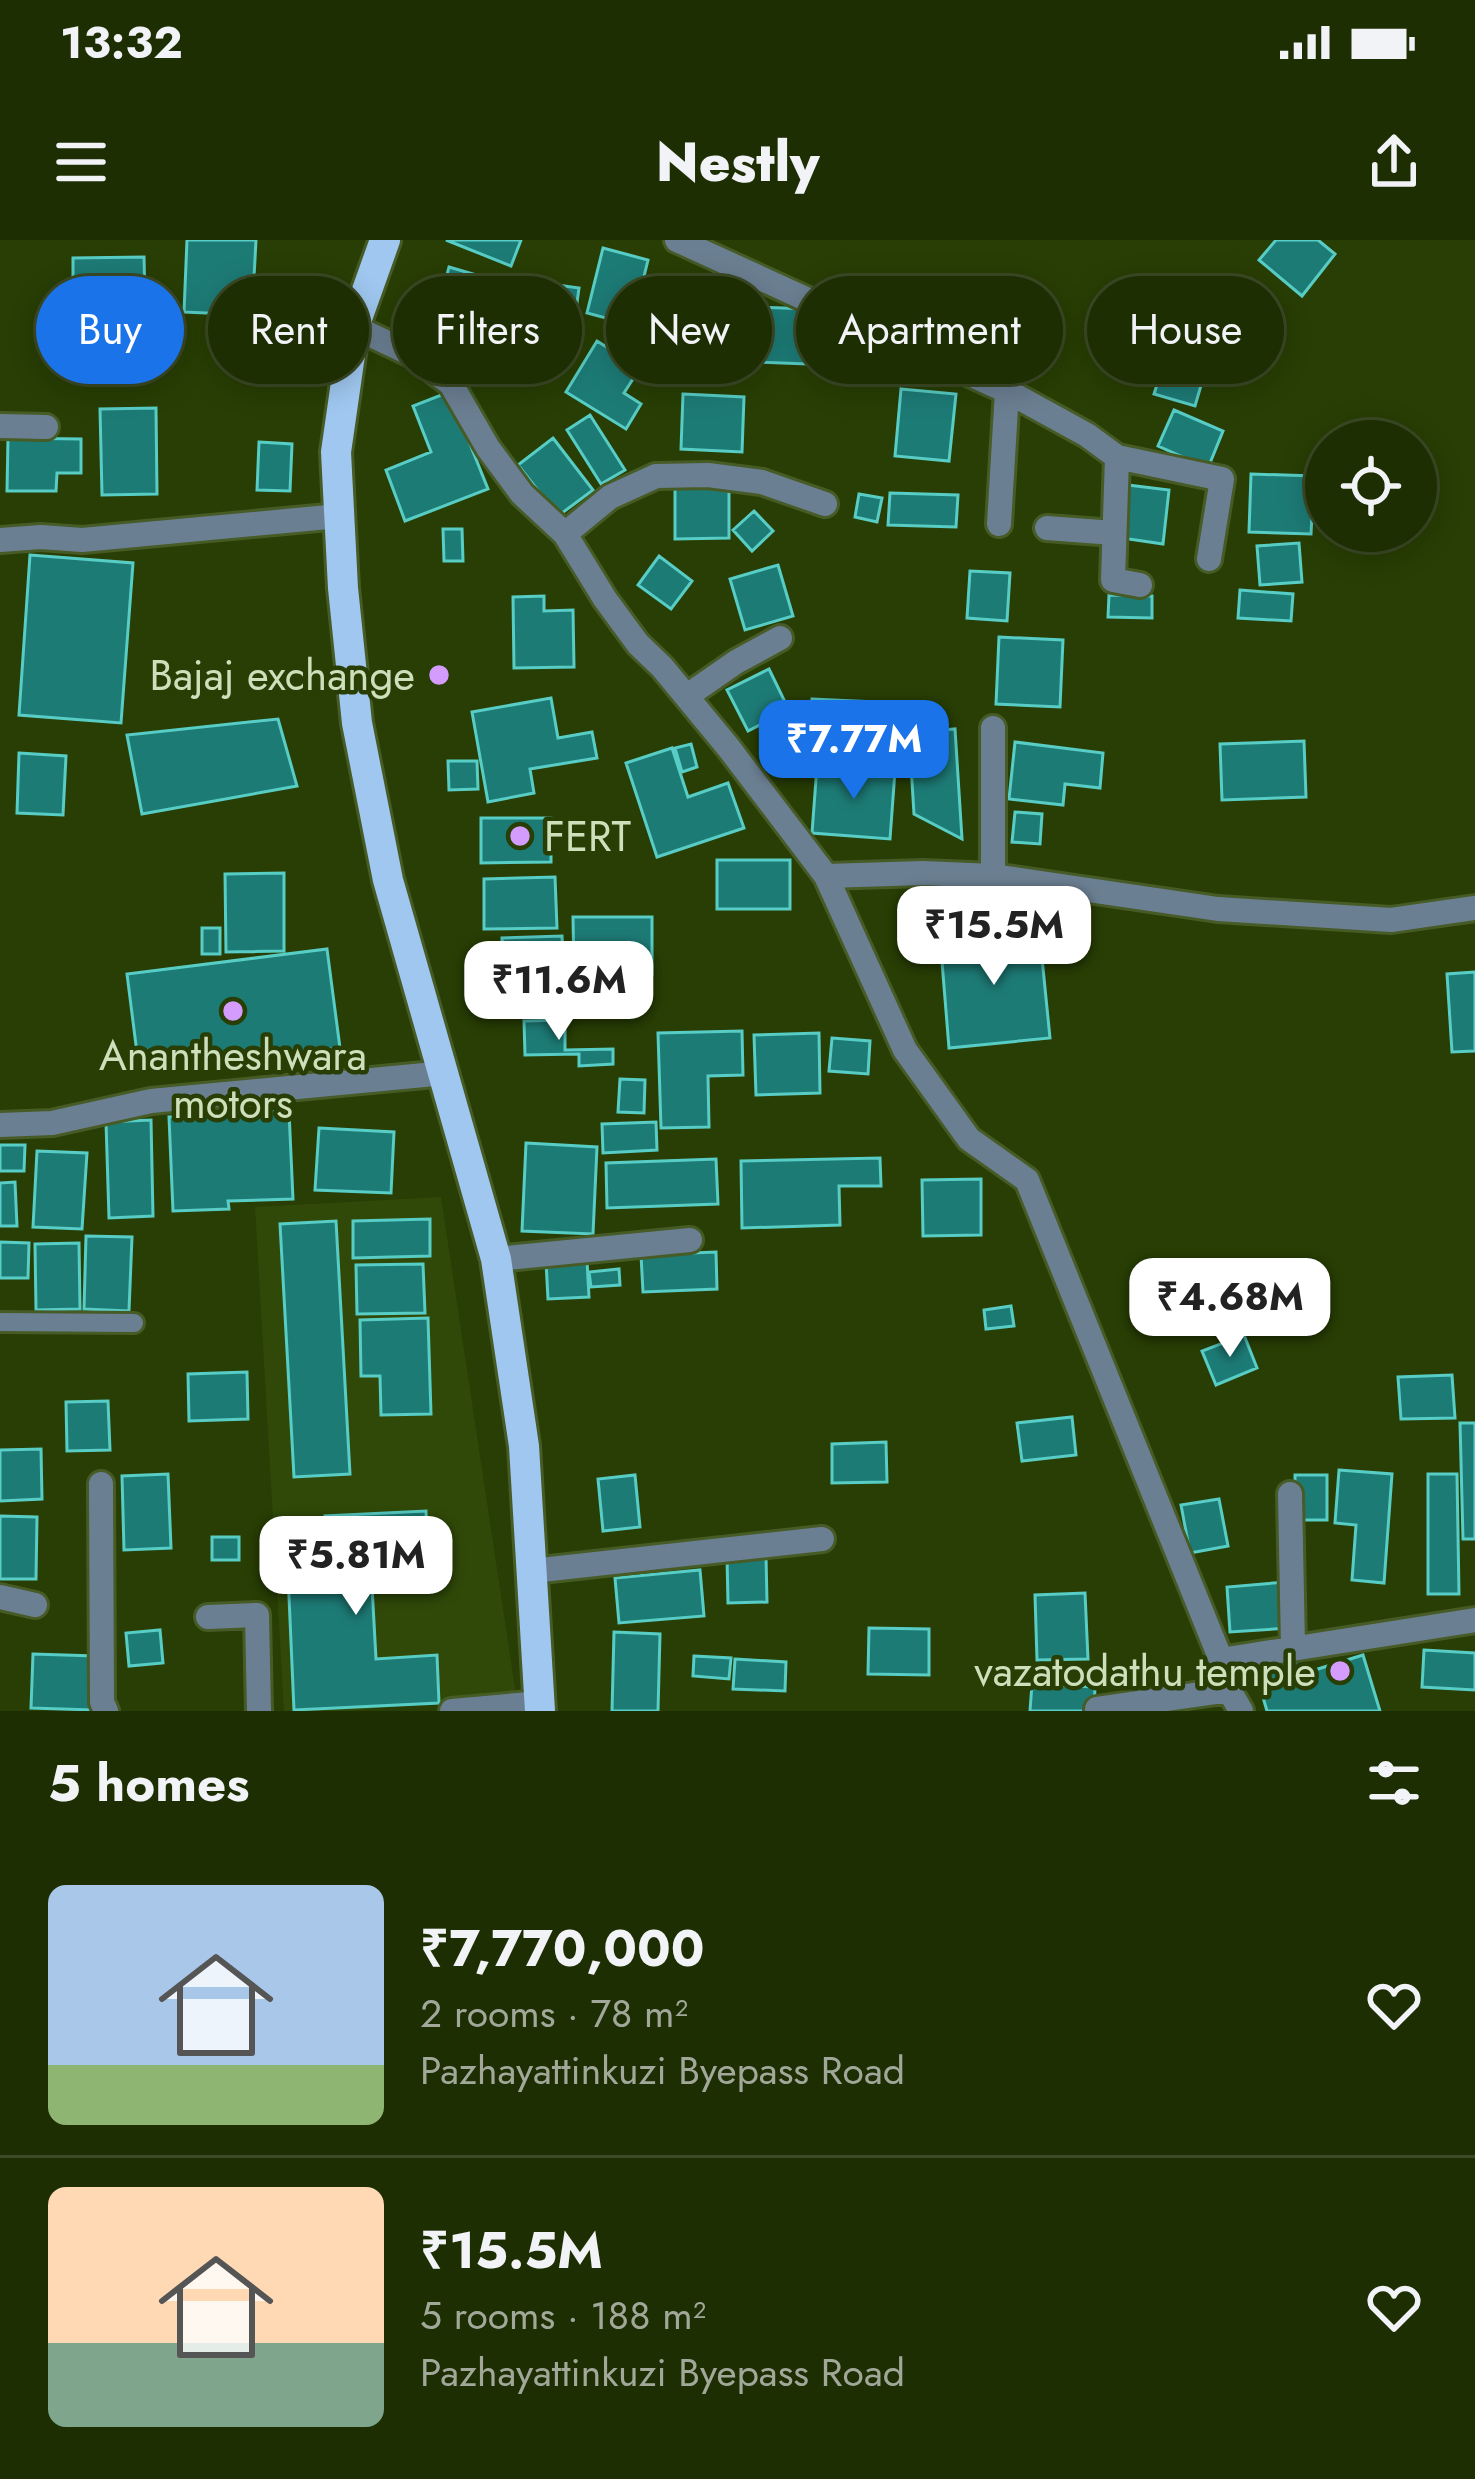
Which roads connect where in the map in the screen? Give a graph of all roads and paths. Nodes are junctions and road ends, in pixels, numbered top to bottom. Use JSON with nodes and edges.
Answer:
{"nodes":[{"id":1,"x":386,"y":240,"type":"edge"},
{"id":2,"x":676,"y":240,"type":"edge"},
{"id":3,"x":369,"y":286,"type":"edge"},
{"id":4,"x":369,"y":334,"type":"edge"},
{"id":5,"x":346,"y":384,"type":"edge"},
{"id":6,"x":1007,"y":391,"type":"junction"},
{"id":7,"x":0,"y":426,"type":"edge"},
{"id":8,"x":46,"y":428,"type":"dead end"},
{"id":9,"x":1117,"y":457,"type":"junction"},
{"id":10,"x":825,"y":504,"type":"dead end"},
{"id":11,"x":339,"y":516,"type":"junction"},
{"id":12,"x":998,"y":524,"type":"dead end"},
{"id":13,"x":1047,"y":528,"type":"dead end"},
{"id":14,"x":565,"y":533,"type":"junction"},
{"id":15,"x":1114,"y":533,"type":"junction"},
{"id":16,"x":0,"y":540,"type":"edge"},
{"id":17,"x":1209,"y":559,"type":"dead end"},
{"id":18,"x":1140,"y":585,"type":"dead end"},
{"id":19,"x":780,"y":638,"type":"dead end"},
{"id":20,"x":687,"y":697,"type":"junction"},
{"id":21,"x":993,"y":728,"type":"dead end"},
{"id":22,"x":826,"y":876,"type":"junction"},
{"id":23,"x":993,"y":876,"type":"junction"},
{"id":24,"x":1475,"y":908,"type":"edge"},
{"id":25,"x":445,"y":1073,"type":"junction"},
{"id":26,"x":0,"y":1125,"type":"edge"},
{"id":27,"x":690,"y":1240,"type":"dead end"},
{"id":28,"x":496,"y":1259,"type":"junction"},
{"id":29,"x":0,"y":1322,"type":"edge"},
{"id":30,"x":134,"y":1322,"type":"dead end"},
{"id":31,"x":100,"y":1484,"type":"dead end"},
{"id":32,"x":1290,"y":1494,"type":"dead end"},
{"id":33,"x":822,"y":1539,"type":"dead end"},
{"id":34,"x":532,"y":1571,"type":"junction"},
{"id":35,"x":0,"y":1598,"type":"edge"},
{"id":36,"x":35,"y":1605,"type":"dead end"},
{"id":37,"x":208,"y":1617,"type":"dead end"},
{"id":38,"x":1475,"y":1620,"type":"edge"},
{"id":39,"x":1293,"y":1647,"type":"junction"},
{"id":40,"x":1221,"y":1660,"type":"junction"},
{"id":41,"x":1235,"y":1701,"type":"edge"},
{"id":42,"x":540,"y":1707,"type":"edge"},
{"id":43,"x":1097,"y":1709,"type":"edge"},
{"id":44,"x":106,"y":1711,"type":"edge"},
{"id":45,"x":259,"y":1711,"type":"edge"},
{"id":46,"x":452,"y":1711,"type":"edge"}],
"edges":[{"from":1,"to":3,"type":"main road"},
{"from":2,"to":6,"type":"street"},
{"from":4,"to":14,"type":"street"},
{"from":5,"to":11,"type":"main road"},
{"from":6,"to":9,"type":"street"},
{"from":6,"to":12,"type":"street"},
{"from":7,"to":8,"type":"street"},
{"from":9,"to":15,"type":"street"},
{"from":9,"to":17,"type":"street"},
{"from":10,"to":14,"type":"street"},
{"from":11,"to":16,"type":"street"},
{"from":11,"to":25,"type":"main road"},
{"from":13,"to":15,"type":"street"},
{"from":14,"to":20,"type":"street"},
{"from":15,"to":18,"type":"street"},
{"from":19,"to":20,"type":"street"},
{"from":20,"to":22,"type":"street"},
{"from":21,"to":23,"type":"street"},
{"from":22,"to":23,"type":"street"},
{"from":22,"to":40,"type":"street"},
{"from":23,"to":24,"type":"street"},
{"from":25,"to":26,"type":"street"},
{"from":25,"to":28,"type":"main road"},
{"from":27,"to":28,"type":"street"},
{"from":28,"to":34,"type":"main road"},
{"from":29,"to":30,"type":"lane"},
{"from":31,"to":44,"type":"street"},
{"from":32,"to":39,"type":"street"},
{"from":33,"to":34,"type":"street"},
{"from":34,"to":42,"type":"main road"},
{"from":35,"to":36,"type":"street"},
{"from":37,"to":45,"type":"street"},
{"from":38,"to":39,"type":"street"},
{"from":39,"to":40,"type":"street"},
{"from":40,"to":41,"type":"street"},
{"from":41,"to":43,"type":"street"},
{"from":42,"to":46,"type":"street"}]}
